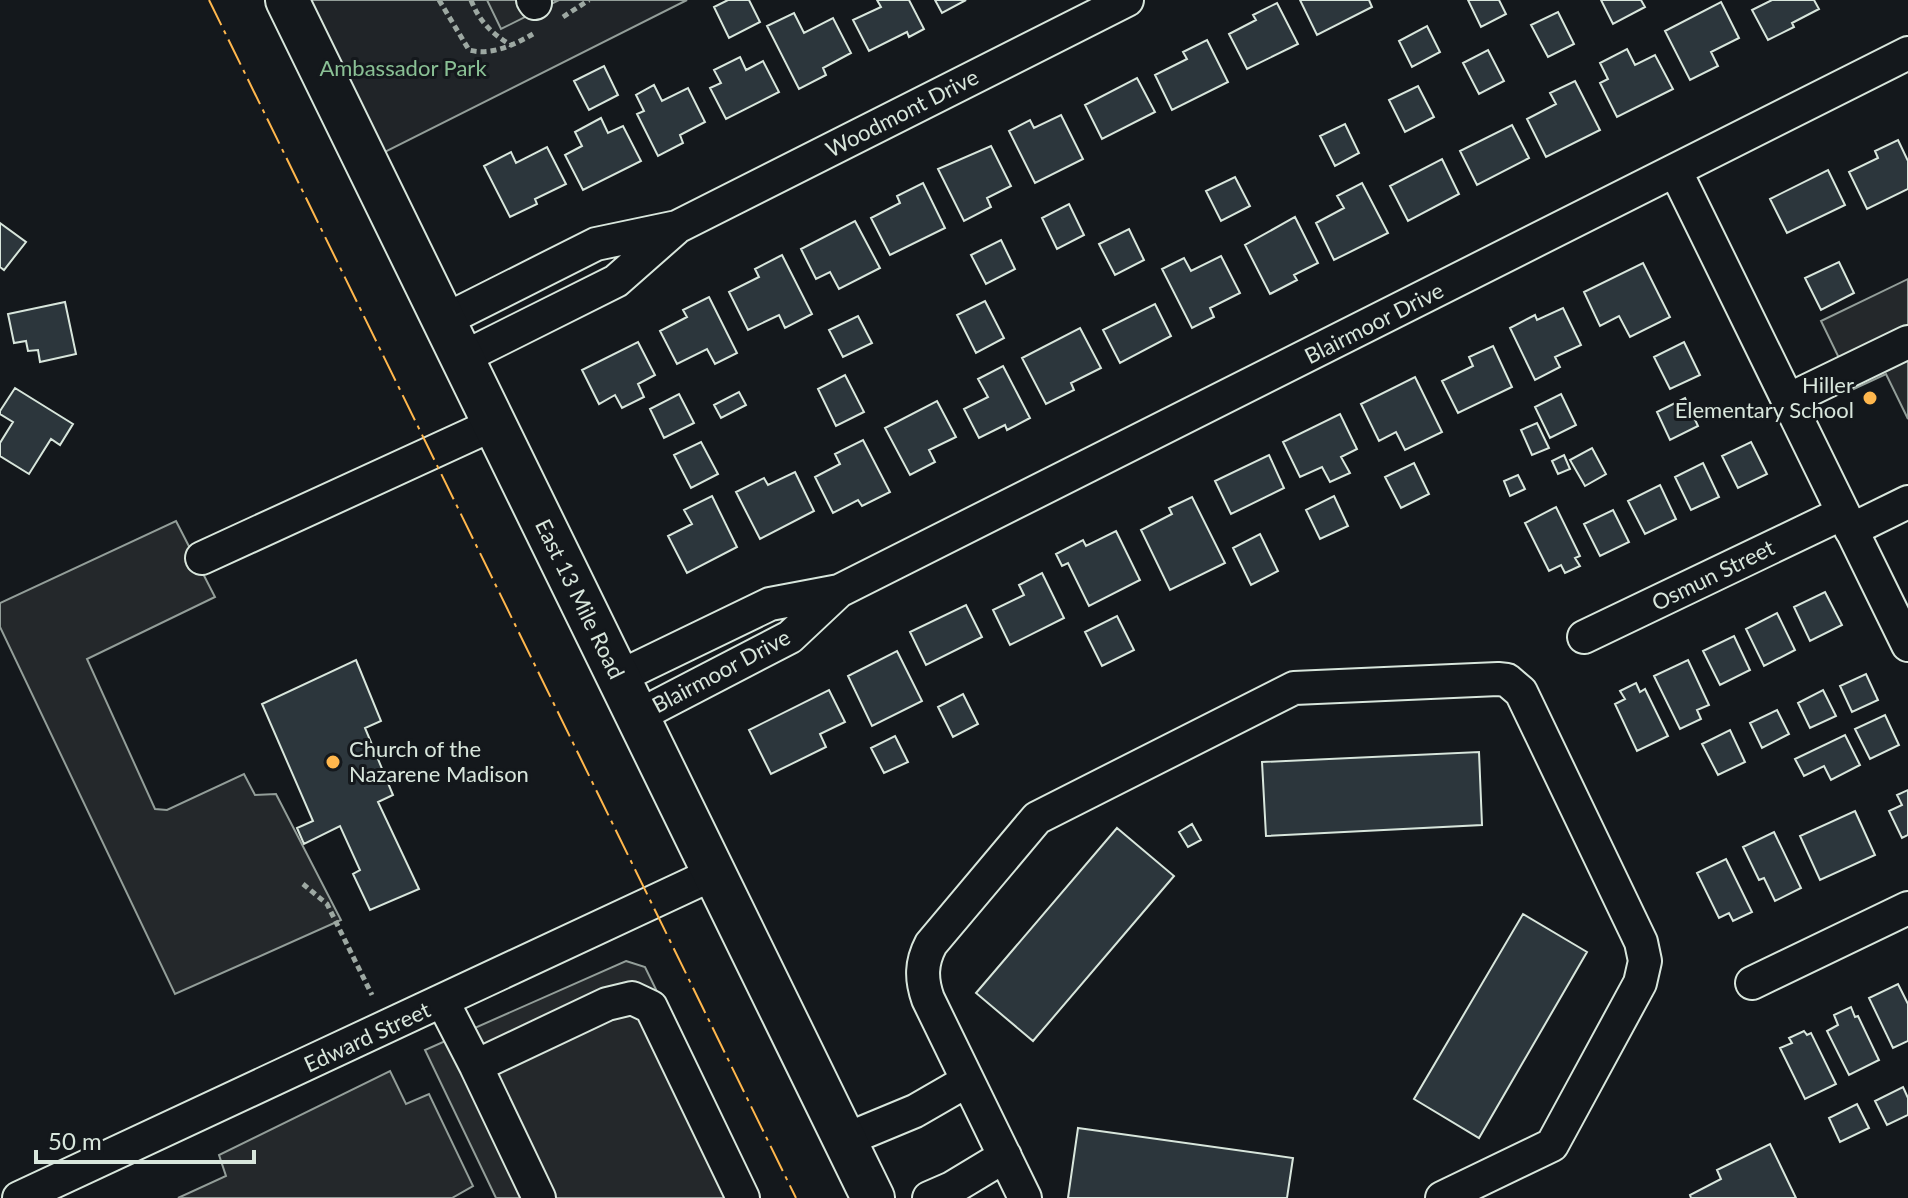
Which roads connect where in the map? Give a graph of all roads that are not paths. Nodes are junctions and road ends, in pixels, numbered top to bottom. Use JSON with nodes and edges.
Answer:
{"nodes":[{"id":1,"x":287,"y":0,"type":"edge"},
{"id":2,"x":1127,"y":0,"type":"edge"},
{"id":3,"x":1908,"y":53,"type":"edge"},
{"id":4,"x":1676,"y":172,"type":"junction"},
{"id":5,"x":452,"y":340,"type":"junction"},
{"id":6,"x":1908,"y":342,"type":"edge"},
{"id":7,"x":1788,"y":400,"type":"junction"},
{"id":8,"x":494,"y":424,"type":"junction"},
{"id":9,"x":1908,"y":502,"type":"edge"},
{"id":10,"x":1847,"y":521,"type":"junction"},
{"id":11,"x":202,"y":558,"type":"dead end"},
{"id":12,"x":839,"y":591,"type":"junction"},
{"id":13,"x":1584,"y":637,"type":"dead end"},
{"id":14,"x":1908,"y":645,"type":"edge"},
{"id":15,"x":619,"y":677,"type":"junction"},
{"id":16,"x":638,"y":716,"type":"junction"},
{"id":17,"x":715,"y":873,"type":"junction"},
{"id":18,"x":1908,"y":908,"type":"edge"},
{"id":19,"x":1752,"y":983,"type":"dead end"},
{"id":20,"x":443,"y":1002,"type":"junction"},
{"id":21,"x":476,"y":1066,"type":"junction"},
{"id":22,"x":967,"y":1081,"type":"junction"},
{"id":23,"x":845,"y":1140,"type":"junction"},
{"id":24,"x":1005,"y":1156,"type":"junction"},
{"id":25,"x":19,"y":1198,"type":"edge"},
{"id":26,"x":539,"y":1198,"type":"edge"},
{"id":27,"x":743,"y":1198,"type":"edge"},
{"id":28,"x":873,"y":1198,"type":"edge"},
{"id":29,"x":929,"y":1198,"type":"edge"},
{"id":30,"x":1025,"y":1198,"type":"edge"},
{"id":31,"x":1442,"y":1198,"type":"edge"}],
"edges":[{"from":1,"to":5,"type":"main road","name":"East 13 Mile Road"},
{"from":2,"to":5,"type":"street","name":"Woodmont Drive"},
{"from":3,"to":4,"type":"street","name":"Blairmoor Drive"},
{"from":4,"to":7,"type":"street"},
{"from":4,"to":12,"type":"street","name":"Blairmoor Drive"},
{"from":5,"to":8,"type":"main road","name":"East 13 Mile Road"},
{"from":6,"to":7,"type":"street"},
{"from":7,"to":10,"type":"street"},
{"from":8,"to":11,"type":"street"},
{"from":8,"to":15,"type":"main road","name":"East 13 Mile Road"},
{"from":9,"to":10,"type":"street","name":"Osmun Street"},
{"from":10,"to":13,"type":"street","name":"Osmun Street"},
{"from":10,"to":14,"type":"street"},
{"from":12,"to":15,"type":"street","name":"Blairmoor Drive"},
{"from":12,"to":16,"type":"street","name":"Blairmoor Drive"},
{"from":15,"to":16,"type":"main road","name":"East 13 Mile Road"},
{"from":16,"to":17,"type":"main road","name":"East 13 Mile Road"},
{"from":17,"to":20,"type":"street","name":"Edward Street"},
{"from":17,"to":23,"type":"main road","name":"East 13 Mile Road"},
{"from":18,"to":19,"type":"street"},
{"from":20,"to":21,"type":"street"},
{"from":20,"to":25,"type":"street","name":"Edward Street"},
{"from":21,"to":26,"type":"street"},
{"from":21,"to":27,"type":"street"},
{"from":22,"to":23,"type":"street"},
{"from":22,"to":24,"type":"street"},
{"from":22,"to":31,"type":"street"},
{"from":23,"to":28,"type":"main road","name":"East 13 Mile Road"},
{"from":24,"to":29,"type":"street"},
{"from":24,"to":30,"type":"street"}]}
